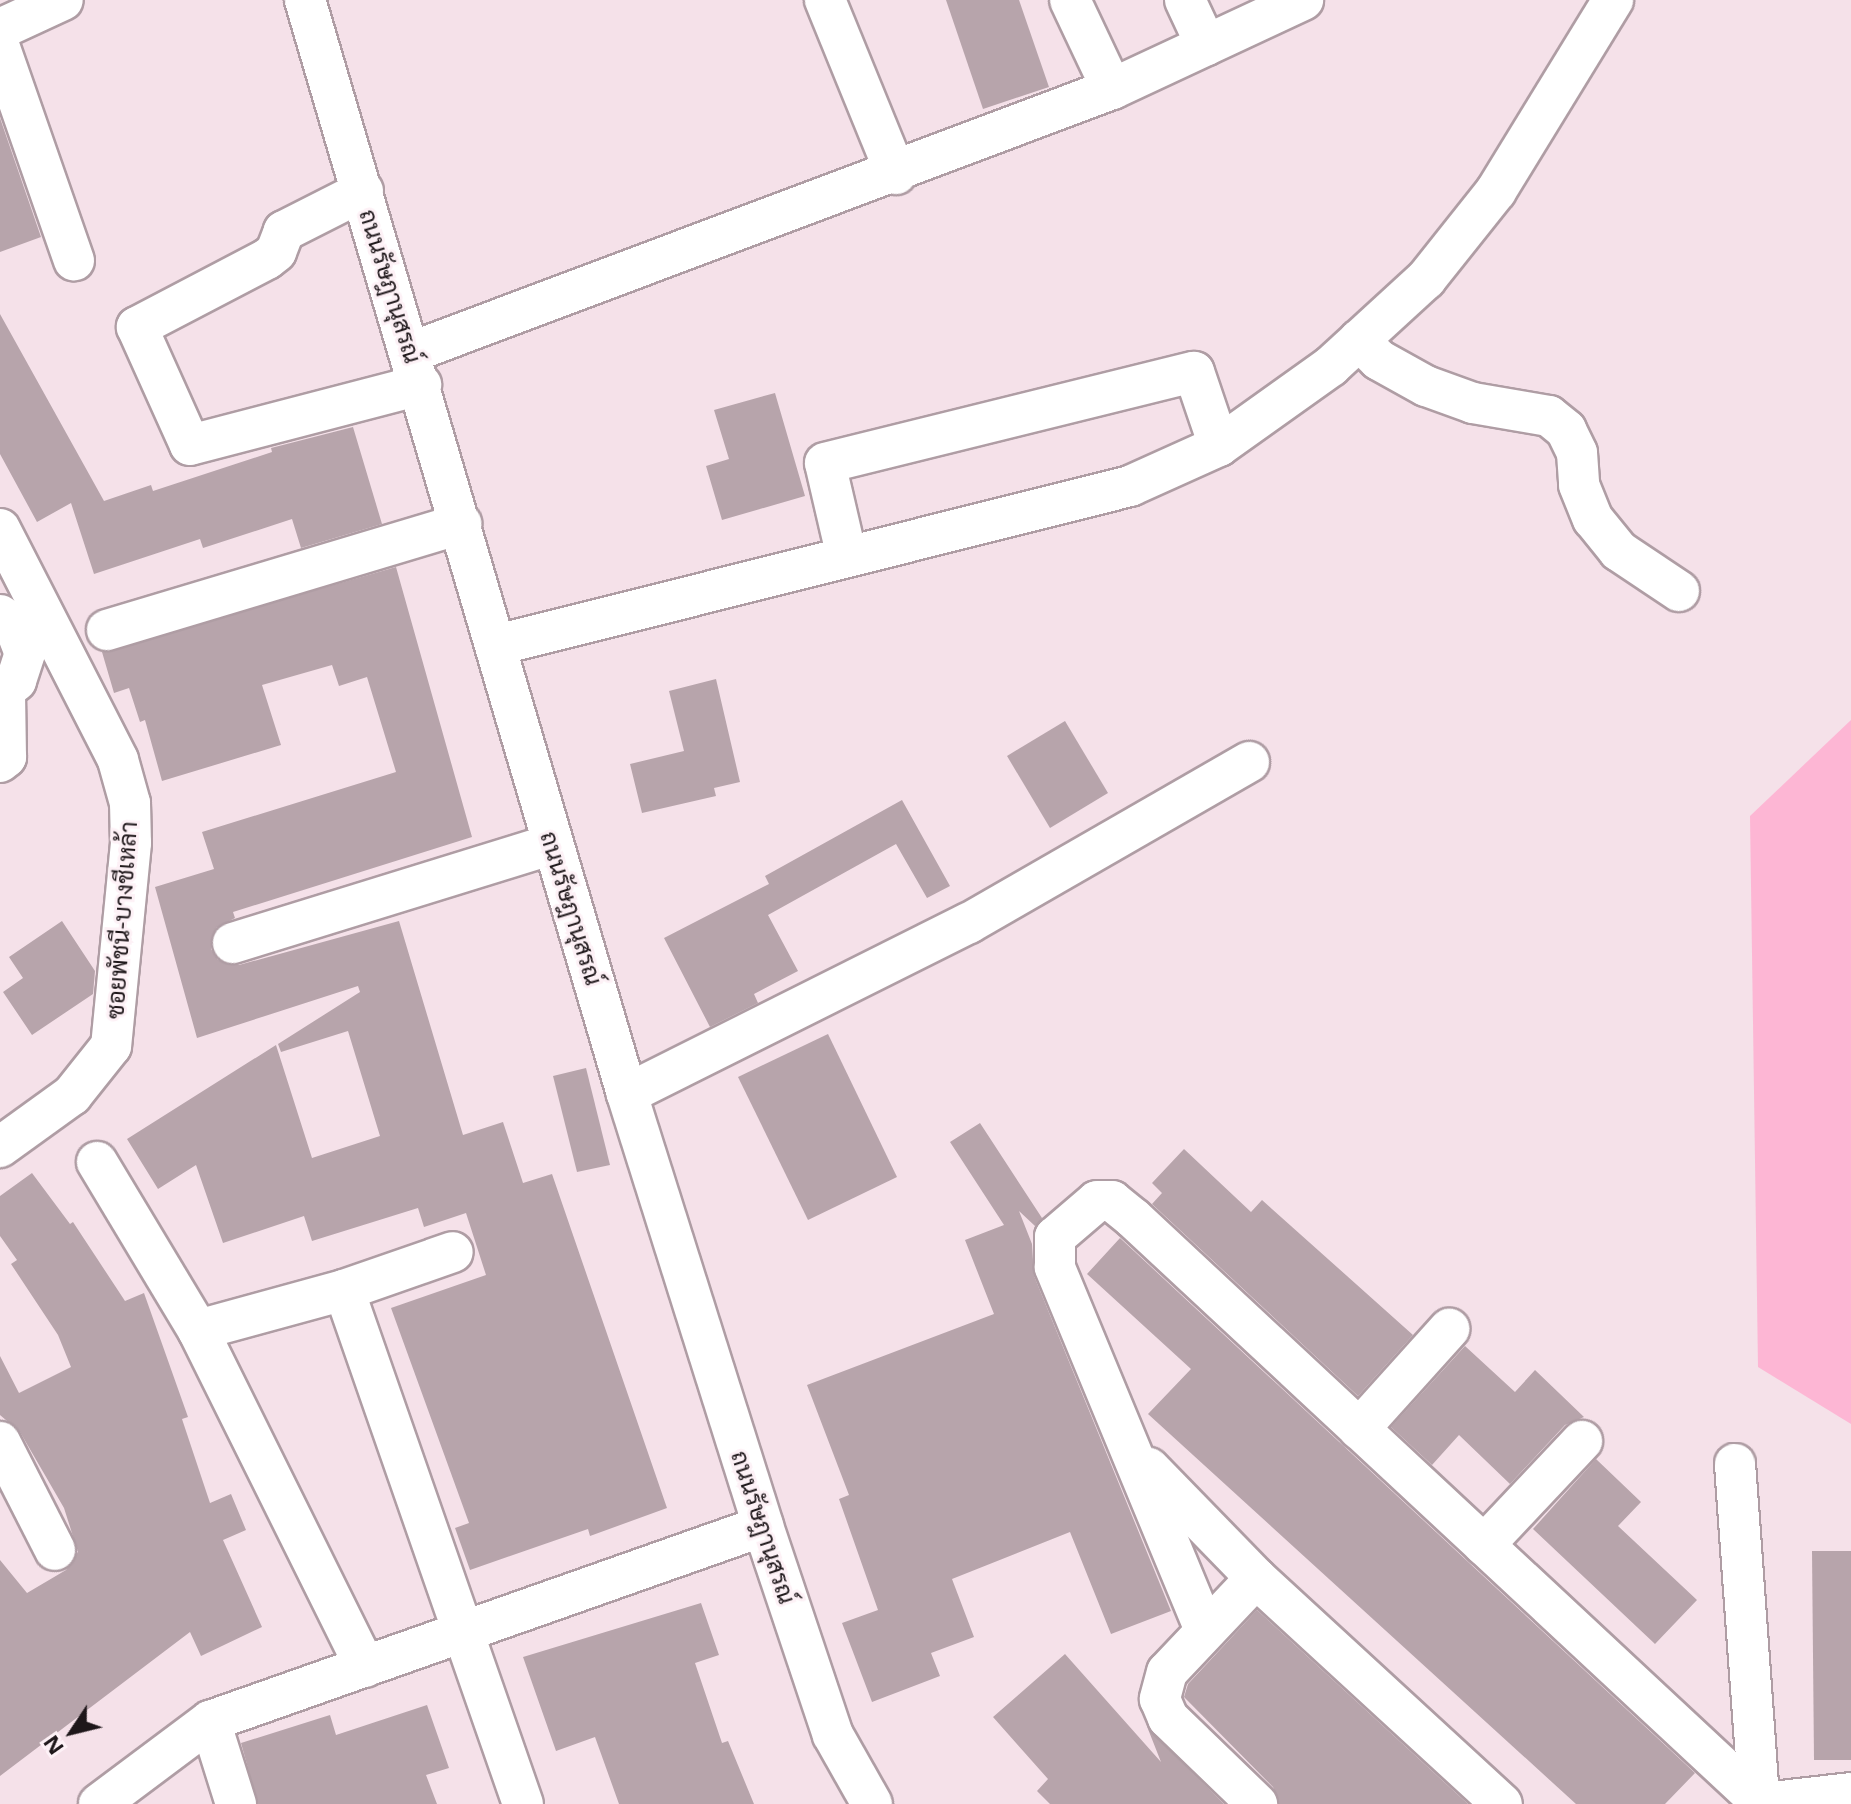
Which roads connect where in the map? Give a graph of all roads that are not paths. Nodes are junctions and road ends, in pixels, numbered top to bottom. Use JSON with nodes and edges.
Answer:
{"nodes":[{"id":1,"x":63,"y":0,"type":"edge"},
{"id":2,"x":305,"y":0,"type":"edge"},
{"id":3,"x":825,"y":0,"type":"edge"},
{"id":4,"x":1070,"y":0,"type":"edge"},
{"id":5,"x":1185,"y":0,"type":"edge"},
{"id":6,"x":1303,"y":0,"type":"edge"},
{"id":7,"x":1613,"y":0,"type":"edge"},
{"id":8,"x":0,"y":29,"type":"edge"},
{"id":9,"x":1206,"y":45,"type":"junction"},
{"id":10,"x":0,"y":48,"type":"edge"},
{"id":11,"x":1112,"y":89,"type":"junction"},
{"id":12,"x":896,"y":174,"type":"junction"},
{"id":13,"x":363,"y":191,"type":"junction"},
{"id":14,"x":74,"y":261,"type":"dead end"},
{"id":15,"x":1359,"y":340,"type":"junction"},
{"id":16,"x":416,"y":369,"type":"junction"},
{"id":17,"x":1219,"y":446,"type":"junction"},
{"id":18,"x":461,"y":524,"type":"junction"},
{"id":19,"x":0,"y":529,"type":"edge"},
{"id":20,"x":846,"y":553,"type":"junction"},
{"id":21,"x":1679,"y":591,"type":"dead end"},
{"id":22,"x":17,"y":618,"type":"edge"},
{"id":23,"x":107,"y":630,"type":"dead end"},
{"id":24,"x":497,"y":645,"type":"junction"},
{"id":25,"x":3,"y":692,"type":"edge"},
{"id":26,"x":0,"y":762,"type":"edge"},
{"id":27,"x":1249,"y":762,"type":"dead end"},
{"id":28,"x":552,"y":844,"type":"junction"},
{"id":29,"x":233,"y":943,"type":"dead end"},
{"id":30,"x":627,"y":1094,"type":"junction"},
{"id":31,"x":0,"y":1147,"type":"edge"},
{"id":32,"x":97,"y":1162,"type":"dead end"},
{"id":33,"x":453,"y":1252,"type":"dead end"},
{"id":34,"x":344,"y":1290,"type":"junction"},
{"id":35,"x":1449,"y":1329,"type":"dead end"},
{"id":36,"x":198,"y":1330,"type":"junction"},
{"id":37,"x":1359,"y":1429,"type":"junction"},
{"id":38,"x":1582,"y":1441,"type":"dead end"},
{"id":39,"x":0,"y":1442,"type":"edge"},
{"id":40,"x":1135,"y":1454,"type":"junction"},
{"id":41,"x":1735,"y":1464,"type":"dead end"},
{"id":42,"x":763,"y":1526,"type":"junction"},
{"id":43,"x":1484,"y":1545,"type":"junction"},
{"id":44,"x":55,"y":1550,"type":"dead end"},
{"id":45,"x":1256,"y":1578,"type":"junction"},
{"id":46,"x":461,"y":1630,"type":"junction"},
{"id":47,"x":1205,"y":1630,"type":"junction"},
{"id":48,"x":365,"y":1667,"type":"junction"},
{"id":49,"x":210,"y":1721,"type":"junction"},
{"id":50,"x":1851,"y":1793,"type":"edge"},
{"id":51,"x":1757,"y":1802,"type":"edge"},
{"id":52,"x":99,"y":1804,"type":"edge"},
{"id":53,"x":236,"y":1804,"type":"edge"},
{"id":54,"x":523,"y":1804,"type":"edge"},
{"id":55,"x":872,"y":1804,"type":"edge"},
{"id":56,"x":1257,"y":1804,"type":"edge"},
{"id":57,"x":1502,"y":1804,"type":"edge"}],
"edges":[{"from":1,"to":8,"type":"street"},
{"from":2,"to":13,"type":"street","name":"ถนนรัษฎานุสรณ์"},
{"from":3,"to":12,"type":"street"},
{"from":4,"to":11,"type":"street"},
{"from":5,"to":9,"type":"street"},
{"from":6,"to":9,"type":"street"},
{"from":7,"to":15,"type":"street"},
{"from":9,"to":11,"type":"street"},
{"from":10,"to":14,"type":"street"},
{"from":11,"to":12,"type":"street"},
{"from":12,"to":16,"type":"street"},
{"from":13,"to":16,"type":"street","name":"ถนนรัษฎานุสรณ์"},
{"from":13,"to":16,"type":"street"},
{"from":15,"to":17,"type":"street"},
{"from":15,"to":21,"type":"street"},
{"from":16,"to":18,"type":"street","name":"ถนนรัษฎานุสรณ์"},
{"from":17,"to":20,"type":"street"},
{"from":17,"to":20,"type":"street"},
{"from":18,"to":23,"type":"street"},
{"from":18,"to":24,"type":"street","name":"ถนนรัษฎานุสรณ์"},
{"from":19,"to":22,"type":"street","name":"ซอยพัชนี-บางชีเหล้า"},
{"from":20,"to":24,"type":"street"},
{"from":22,"to":25,"type":"street"},
{"from":22,"to":31,"type":"street","name":"ซอยพัชนี-บางชีเหล้า"},
{"from":24,"to":28,"type":"street","name":"ถนนรัษฎานุสรณ์"},
{"from":25,"to":26,"type":"street"},
{"from":27,"to":30,"type":"street"},
{"from":28,"to":29,"type":"street"},
{"from":28,"to":30,"type":"street","name":"ถนนรัษฎานุสรณ์"},
{"from":30,"to":42,"type":"street","name":"ถนนรัษฎานุสรณ์"},
{"from":32,"to":36,"type":"street"},
{"from":33,"to":34,"type":"street"},
{"from":34,"to":36,"type":"street"},
{"from":34,"to":46,"type":"street"},
{"from":35,"to":37,"type":"street"},
{"from":36,"to":48,"type":"street"},
{"from":37,"to":40,"type":"street"},
{"from":37,"to":43,"type":"street"},
{"from":38,"to":43,"type":"street"},
{"from":39,"to":44,"type":"street"},
{"from":40,"to":45,"type":"street"},
{"from":40,"to":47,"type":"street"},
{"from":41,"to":51,"type":"street"},
{"from":42,"to":46,"type":"street"},
{"from":42,"to":55,"type":"street","name":"ถนนรัษฎานุสรณ์"},
{"from":43,"to":51,"type":"street"},
{"from":45,"to":47,"type":"street"},
{"from":45,"to":57,"type":"street"},
{"from":46,"to":48,"type":"street"},
{"from":46,"to":54,"type":"street"},
{"from":47,"to":56,"type":"street"},
{"from":48,"to":49,"type":"street"},
{"from":49,"to":52,"type":"street"},
{"from":49,"to":53,"type":"street"},
{"from":50,"to":51,"type":"street"}]}
